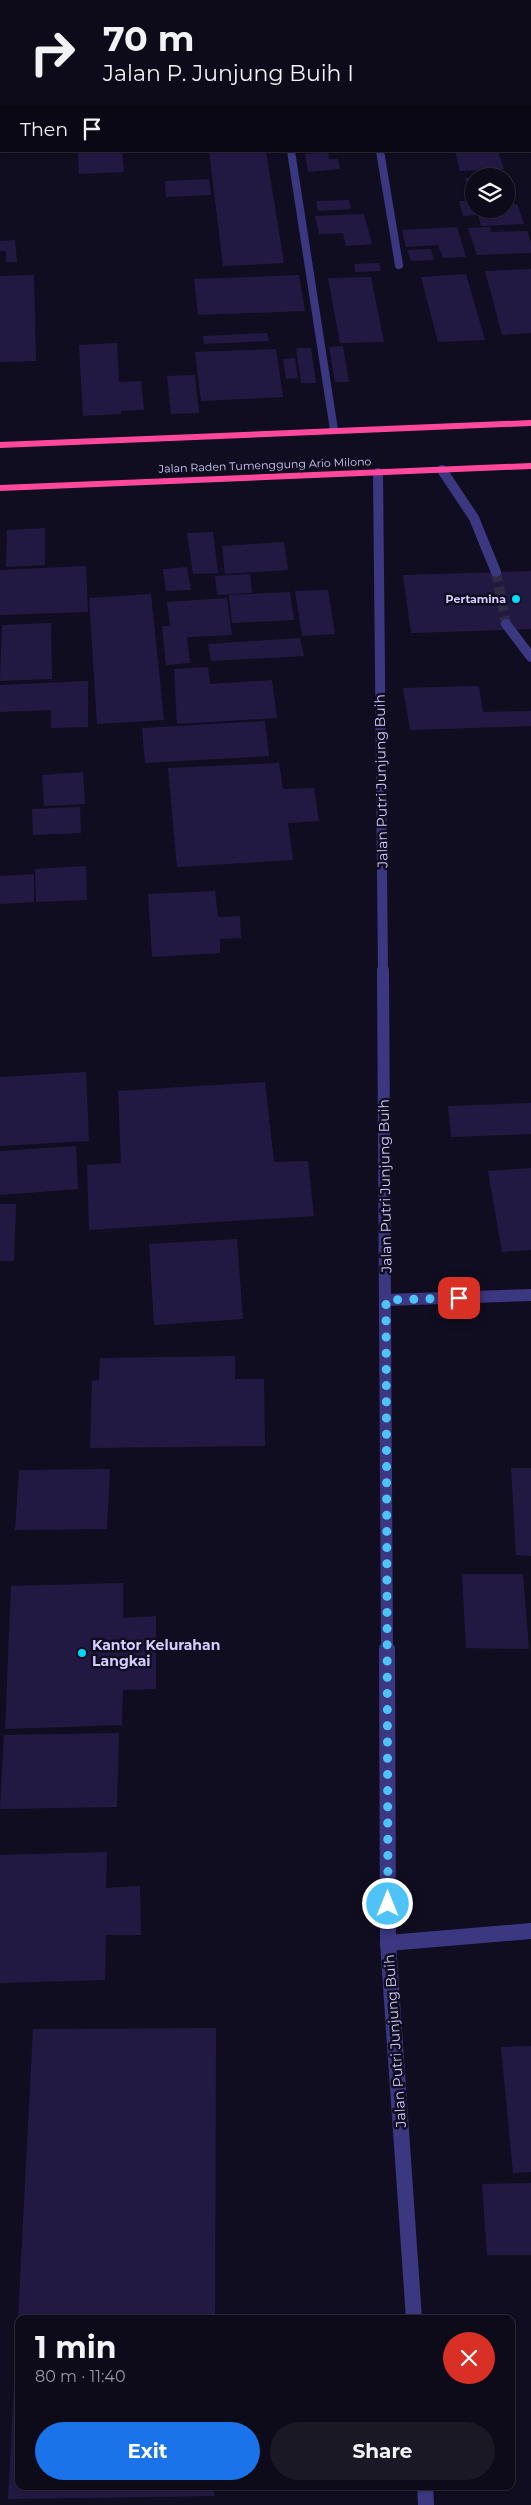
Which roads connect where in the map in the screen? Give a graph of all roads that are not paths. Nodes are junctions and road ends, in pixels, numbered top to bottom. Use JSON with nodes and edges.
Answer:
{"nodes":[{"id":1,"x":291,"y":152,"type":"edge"},
{"id":2,"x":380,"y":152,"type":"edge"},
{"id":3,"x":400,"y":265,"type":"dead end"},
{"id":4,"x":531,"y":423,"type":"edge"},
{"id":5,"x":334,"y":431,"type":"junction"},
{"id":6,"x":0,"y":445,"type":"edge"},
{"id":7,"x":531,"y":466,"type":"edge"},
{"id":8,"x":442,"y":470,"type":"junction"},
{"id":9,"x":378,"y":473,"type":"junction"},
{"id":10,"x":0,"y":488,"type":"edge"},
{"id":11,"x":496,"y":572,"type":"tunnel mouth"},
{"id":12,"x":506,"y":624,"type":"tunnel mouth"},
{"id":13,"x":531,"y":657,"type":"edge"},
{"id":14,"x":531,"y":1296,"type":"edge"},
{"id":15,"x":386,"y":1300,"type":"junction"},
{"id":16,"x":531,"y":1931,"type":"edge"},
{"id":17,"x":388,"y":1943,"type":"junction"},
{"id":18,"x":414,"y":2315,"type":"edge"},
{"id":19,"x":425,"y":2490,"type":"edge"},
{"id":20,"x":426,"y":2505,"type":"edge"}],
"edges":[{"from":1,"to":5,"type":"street"},
{"from":2,"to":3,"type":"street"},
{"from":4,"to":5,"type":"highway"},
{"from":5,"to":6,"type":"highway"},
{"from":7,"to":8,"type":"highway","name":"Jalan Raden Tumenggung Ario Milono"},
{"from":8,"to":9,"type":"highway","name":"Jalan Raden Tumenggung Ario Milono"},
{"from":8,"to":11,"type":"street"},
{"from":9,"to":10,"type":"highway","name":"Jalan Raden Tumenggung Ario Milono"},
{"from":9,"to":15,"type":"street","name":"Jalan Putri Junjung Buih"},
{"from":12,"to":13,"type":"street"},
{"from":14,"to":15,"type":"street"},
{"from":15,"to":17,"type":"street","name":"Jalan Putri Junjung Buih"},
{"from":16,"to":17,"type":"street"},
{"from":17,"to":18,"type":"street","name":"Jalan Putri Junjung Buih"},
{"from":19,"to":20,"type":"street"}]}
